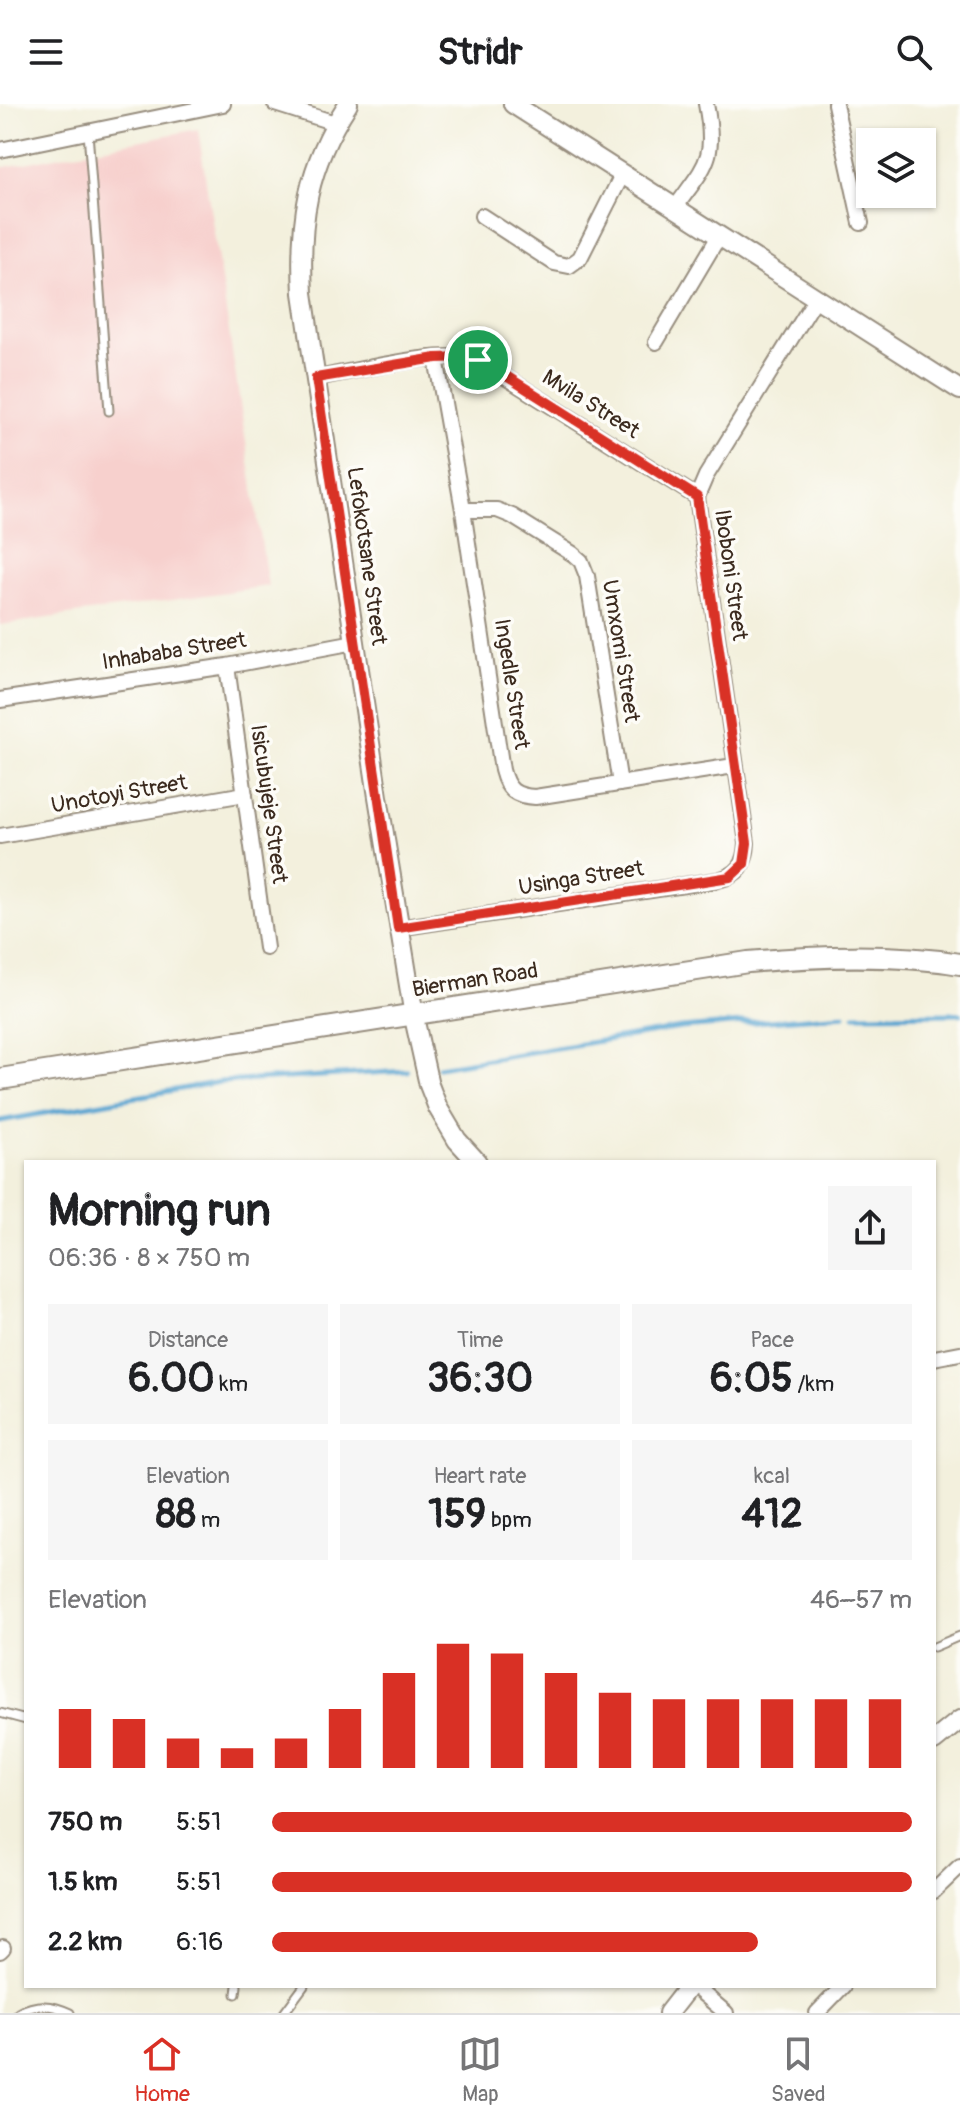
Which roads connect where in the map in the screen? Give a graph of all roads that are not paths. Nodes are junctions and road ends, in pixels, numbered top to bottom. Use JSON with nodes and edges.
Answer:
{"nodes":[{"id":1,"x":223,"y":104,"type":"edge"},
{"id":2,"x":275,"y":104,"type":"edge"},
{"id":3,"x":348,"y":104,"type":"edge"},
{"id":4,"x":513,"y":104,"type":"edge"},
{"id":5,"x":706,"y":104,"type":"edge"},
{"id":6,"x":835,"y":104,"type":"edge"},
{"id":7,"x":335,"y":123,"type":"junction"},
{"id":8,"x":88,"y":132,"type":"junction"},
{"id":9,"x":0,"y":150,"type":"edge"},
{"id":10,"x":622,"y":175,"type":"junction"},
{"id":11,"x":675,"y":208,"type":"junction"},
{"id":12,"x":482,"y":216,"type":"dead end"},
{"id":13,"x":861,"y":223,"type":"dead end"},
{"id":14,"x":719,"y":236,"type":"junction"},
{"id":15,"x":816,"y":298,"type":"junction"},
{"id":16,"x":656,"y":342,"type":"dead end"},
{"id":17,"x":436,"y":358,"type":"junction"},
{"id":18,"x":316,"y":378,"type":"junction"},
{"id":19,"x":960,"y":390,"type":"edge"},
{"id":20,"x":109,"y":411,"type":"dead end"},
{"id":21,"x":697,"y":497,"type":"junction"},
{"id":22,"x":463,"y":510,"type":"junction"},
{"id":23,"x":355,"y":642,"type":"junction"},
{"id":24,"x":227,"y":666,"type":"junction"},
{"id":25,"x":0,"y":700,"type":"edge"},
{"id":26,"x":734,"y":766,"type":"junction"},
{"id":27,"x":620,"y":784,"type":"junction"},
{"id":28,"x":245,"y":794,"type":"junction"},
{"id":29,"x":0,"y":836,"type":"edge"},
{"id":30,"x":747,"y":843,"type":"joint"},
{"id":31,"x":398,"y":928,"type":"junction"},
{"id":32,"x":266,"y":948,"type":"dead end"},
{"id":33,"x":960,"y":964,"type":"edge"},
{"id":34,"x":960,"y":972,"type":"edge"},
{"id":35,"x":414,"y":1018,"type":"junction"},
{"id":36,"x":0,"y":1079,"type":"edge"},
{"id":37,"x":0,"y":1088,"type":"edge"},
{"id":38,"x":475,"y":1160,"type":"edge"},
{"id":39,"x":960,"y":1353,"type":"edge"},
{"id":40,"x":936,"y":1358,"type":"edge"},
{"id":41,"x":960,"y":1636,"type":"edge"},
{"id":42,"x":936,"y":1646,"type":"edge"},
{"id":43,"x":0,"y":1713,"type":"edge"},
{"id":44,"x":24,"y":1719,"type":"edge"},
{"id":45,"x":960,"y":1720,"type":"edge"},
{"id":46,"x":937,"y":1732,"type":"edge"},
{"id":47,"x":960,"y":1866,"type":"edge"},
{"id":48,"x":936,"y":1889,"type":"edge"},
{"id":49,"x":303,"y":1988,"type":"edge"},
{"id":50,"x":690,"y":1988,"type":"edge"},
{"id":51,"x":695,"y":1988,"type":"edge"},
{"id":52,"x":841,"y":1988,"type":"edge"},
{"id":53,"x":18,"y":2013,"type":"edge"},
{"id":54,"x":70,"y":2013,"type":"edge"},
{"id":55,"x":284,"y":2013,"type":"edge"},
{"id":56,"x":668,"y":2013,"type":"edge"},
{"id":57,"x":726,"y":2013,"type":"edge"},
{"id":58,"x":817,"y":2013,"type":"edge"}],
"edges":[{"from":1,"to":8,"type":"street"},
{"from":2,"to":7,"type":"street"},
{"from":3,"to":7,"type":"street","name":"Lefokotsane Street"},
{"from":4,"to":10,"type":"street"},
{"from":5,"to":11,"type":"street"},
{"from":6,"to":13,"type":"street"},
{"from":7,"to":18,"type":"street","name":"Lefokotsane Street"},
{"from":8,"to":9,"type":"street"},
{"from":8,"to":20,"type":"lane"},
{"from":10,"to":11,"type":"street"},
{"from":10,"to":12,"type":"street"},
{"from":11,"to":14,"type":"street"},
{"from":14,"to":15,"type":"street"},
{"from":14,"to":16,"type":"street"},
{"from":15,"to":19,"type":"street"},
{"from":15,"to":21,"type":"street","name":"Iboboni Street"},
{"from":17,"to":18,"type":"street","name":"Mvila Street"},
{"from":17,"to":21,"type":"street","name":"Mvila Street"},
{"from":17,"to":22,"type":"street","name":"Ingedle Street"},
{"from":18,"to":23,"type":"street","name":"Lefokotsane Street"},
{"from":21,"to":26,"type":"street","name":"Iboboni Street"},
{"from":22,"to":27,"type":"street","name":"Umxomi Street"},
{"from":22,"to":27,"type":"street","name":"Ingedle Street"},
{"from":23,"to":24,"type":"street","name":"Inhababa Street"},
{"from":23,"to":31,"type":"street","name":"Lefokotsane Street"},
{"from":24,"to":25,"type":"street","name":"Inhababa Street"},
{"from":24,"to":28,"type":"street","name":"Isicubujeje Street"},
{"from":26,"to":27,"type":"street","name":"Ingedle Street"},
{"from":26,"to":30,"type":"street","name":"Iboboni Street"},
{"from":28,"to":29,"type":"street","name":"Unotoyi Street"},
{"from":28,"to":32,"type":"street","name":"Isicubujeje Street"},
{"from":30,"to":31,"type":"street","name":"Usinga Street"},
{"from":31,"to":35,"type":"street","name":"Lefokotsane Street"},
{"from":33,"to":35,"type":"main road","name":"Bierman Road"},
{"from":34,"to":35,"type":"main road","name":"Bierman Road"},
{"from":35,"to":36,"type":"main road","name":"Bierman Road"},
{"from":35,"to":37,"type":"main road","name":"Bierman Road"},
{"from":35,"to":38,"type":"street","name":"Lefokotsane Street"},
{"from":39,"to":40,"type":"street"},
{"from":41,"to":42,"type":"lane"},
{"from":43,"to":44,"type":"lane"},
{"from":45,"to":46,"type":"street"},
{"from":47,"to":48,"type":"street"},
{"from":49,"to":55,"type":"lane"},
{"from":50,"to":56,"type":"street"},
{"from":51,"to":57,"type":"street"},
{"from":52,"to":58,"type":"street"},
{"from":53,"to":54,"type":"lane"}]}
